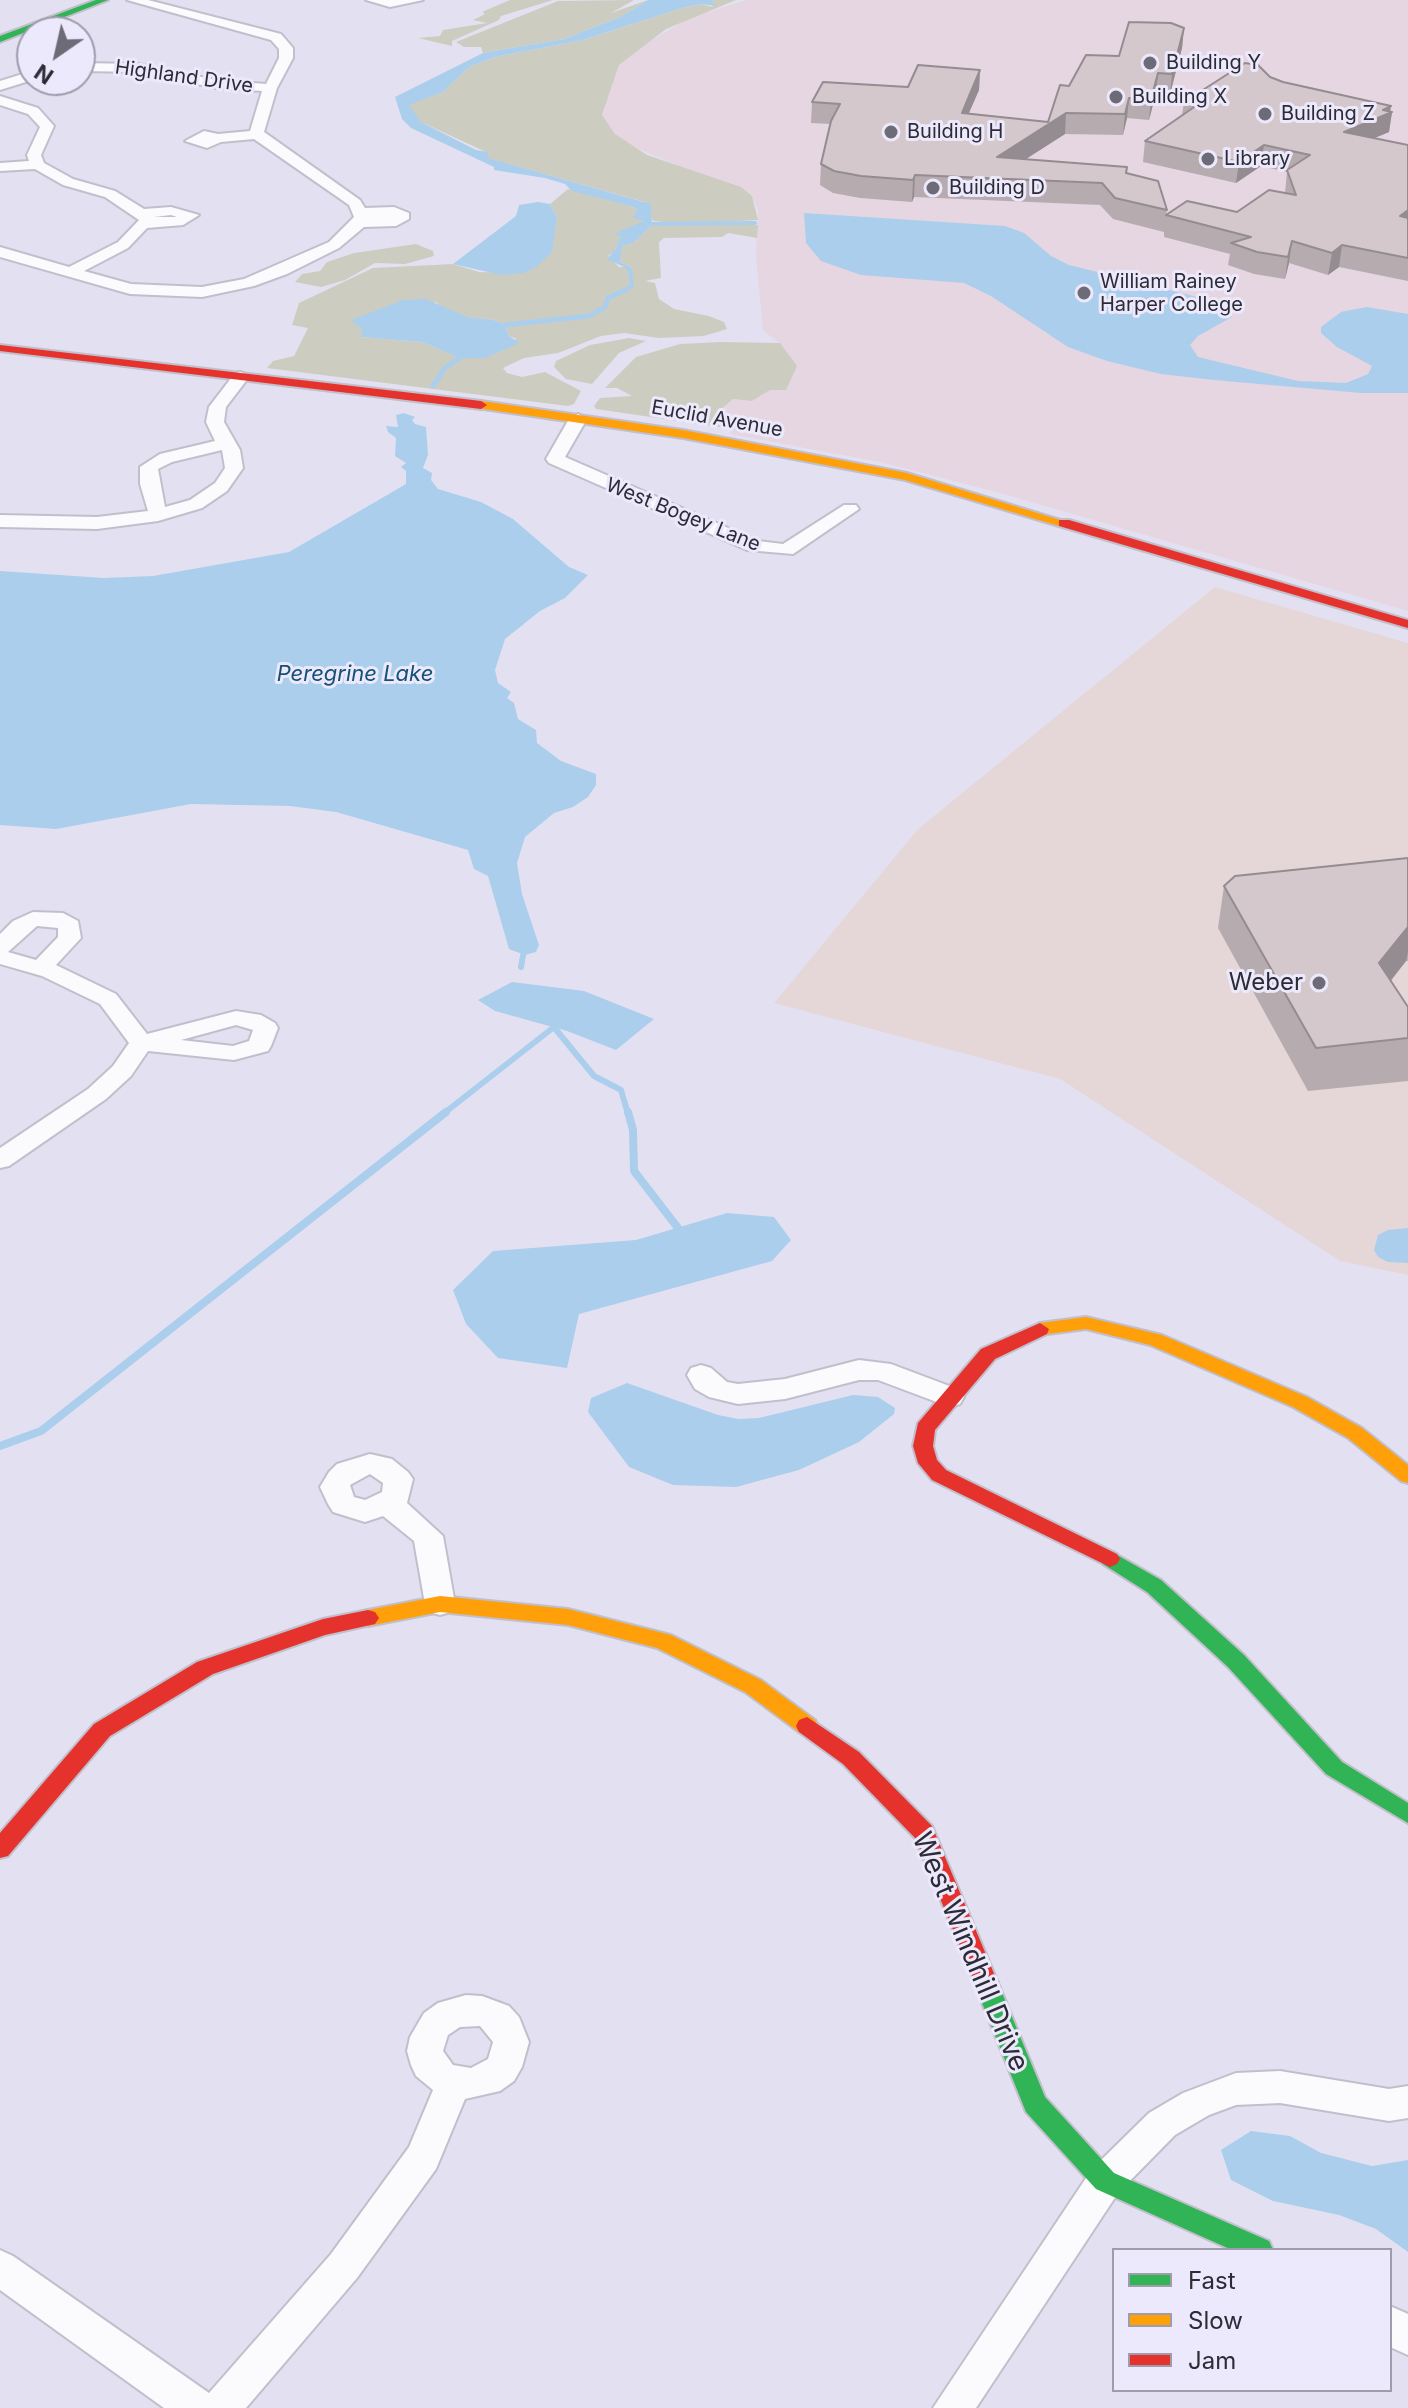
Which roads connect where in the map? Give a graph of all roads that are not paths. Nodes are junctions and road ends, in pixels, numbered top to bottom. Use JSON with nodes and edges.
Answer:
{"nodes":[{"id":1,"x":104,"y":0,"type":"edge"},
{"id":2,"x":133,"y":0,"type":"edge"},
{"id":3,"x":372,"y":0,"type":"edge"},
{"id":4,"x":417,"y":0,"type":"edge"},
{"id":5,"x":0,"y":39,"type":"edge"},
{"id":6,"x":96,"y":58,"type":"edge"},
{"id":7,"x":98,"y":66,"type":"joint"},
{"id":8,"x":270,"y":88,"type":"junction"},
{"id":9,"x":0,"y":100,"type":"edge"},
{"id":10,"x":257,"y":134,"type":"junction"},
{"id":11,"x":218,"y":138,"type":"dead end"},
{"id":12,"x":0,"y":160,"type":"edge"},
{"id":13,"x":36,"y":160,"type":"junction"},
{"id":14,"x":0,"y":167,"type":"edge"},
{"id":15,"x":0,"y":252,"type":"edge"},
{"id":16,"x":68,"y":273,"type":"junction"},
{"id":17,"x":202,"y":292,"type":"junction"},
{"id":18,"x":192,"y":309,"type":"dead end"},
{"id":19,"x":0,"y":348,"type":"edge"},
{"id":20,"x":241,"y":377,"type":"junction"},
{"id":21,"x":578,"y":419,"type":"junction"},
{"id":22,"x":226,"y":444,"type":"junction"},
{"id":23,"x":850,"y":509,"type":"dead end"},
{"id":24,"x":158,"y":515,"type":"junction"},
{"id":25,"x":0,"y":521,"type":"edge"},
{"id":26,"x":1408,"y":624,"type":"edge"},
{"id":27,"x":0,"y":947,"type":"edge"},
{"id":28,"x":0,"y":957,"type":"edge"},
{"id":29,"x":41,"y":968,"type":"junction"},
{"id":30,"x":0,"y":1160,"type":"edge"},
{"id":31,"x":701,"y":1375,"type":"dead end"},
{"id":32,"x":950,"y":1397,"type":"junction"},
{"id":33,"x":1408,"y":1476,"type":"edge"},
{"id":34,"x":388,"y":1504,"type":"dead end"},
{"id":35,"x":440,"y":1604,"type":"junction"},
{"id":36,"x":1408,"y":1814,"type":"edge"},
{"id":37,"x":0,"y":1849,"type":"edge"},
{"id":38,"x":454,"y":2083,"type":"dead end"},
{"id":39,"x":1408,"y":2102,"type":"edge"},
{"id":40,"x":1105,"y":2181,"type":"junction"},
{"id":41,"x":1256,"y":2248,"type":"edge"},
{"id":42,"x":0,"y":2268,"type":"edge"},
{"id":43,"x":197,"y":2408,"type":"edge"},
{"id":44,"x":221,"y":2408,"type":"edge"},
{"id":45,"x":953,"y":2408,"type":"edge"}],
"edges":[{"from":1,"to":5,"type":"main road"},
{"from":2,"to":8,"type":"street"},
{"from":3,"to":4,"type":"street"},
{"from":6,"to":7,"type":"street","name":"Highland Drive"},
{"from":7,"to":8,"type":"street","name":"Highland Drive"},
{"from":8,"to":10,"type":"street"},
{"from":9,"to":13,"type":"street"},
{"from":10,"to":11,"type":"street"},
{"from":10,"to":17,"type":"street"},
{"from":12,"to":13,"type":"street"},
{"from":13,"to":14,"type":"street"},
{"from":13,"to":16,"type":"street"},
{"from":15,"to":16,"type":"street"},
{"from":16,"to":17,"type":"street"},
{"from":17,"to":18,"type":"street"},
{"from":19,"to":20,"type":"main road","name":"Euclid Avenue"},
{"from":20,"to":21,"type":"main road","name":"Euclid Avenue"},
{"from":20,"to":22,"type":"street"},
{"from":21,"to":23,"type":"street","name":"West Bogey Lane"},
{"from":21,"to":26,"type":"main road","name":"Euclid Avenue"},
{"from":22,"to":24,"type":"street"},
{"from":22,"to":24,"type":"street"},
{"from":24,"to":25,"type":"street"},
{"from":27,"to":29,"type":"street"},
{"from":28,"to":29,"type":"street"},
{"from":29,"to":30,"type":"street"},
{"from":31,"to":32,"type":"street"},
{"from":32,"to":33,"type":"main road"},
{"from":32,"to":36,"type":"main road"},
{"from":34,"to":35,"type":"street"},
{"from":35,"to":37,"type":"main road","name":"West Windhill Drive"},
{"from":35,"to":40,"type":"main road","name":"West Windhill Drive"},
{"from":38,"to":44,"type":"street"},
{"from":39,"to":40,"type":"street"},
{"from":40,"to":41,"type":"main road","name":"West Windhill Drive"},
{"from":40,"to":45,"type":"street"},
{"from":42,"to":43,"type":"street"}]}
